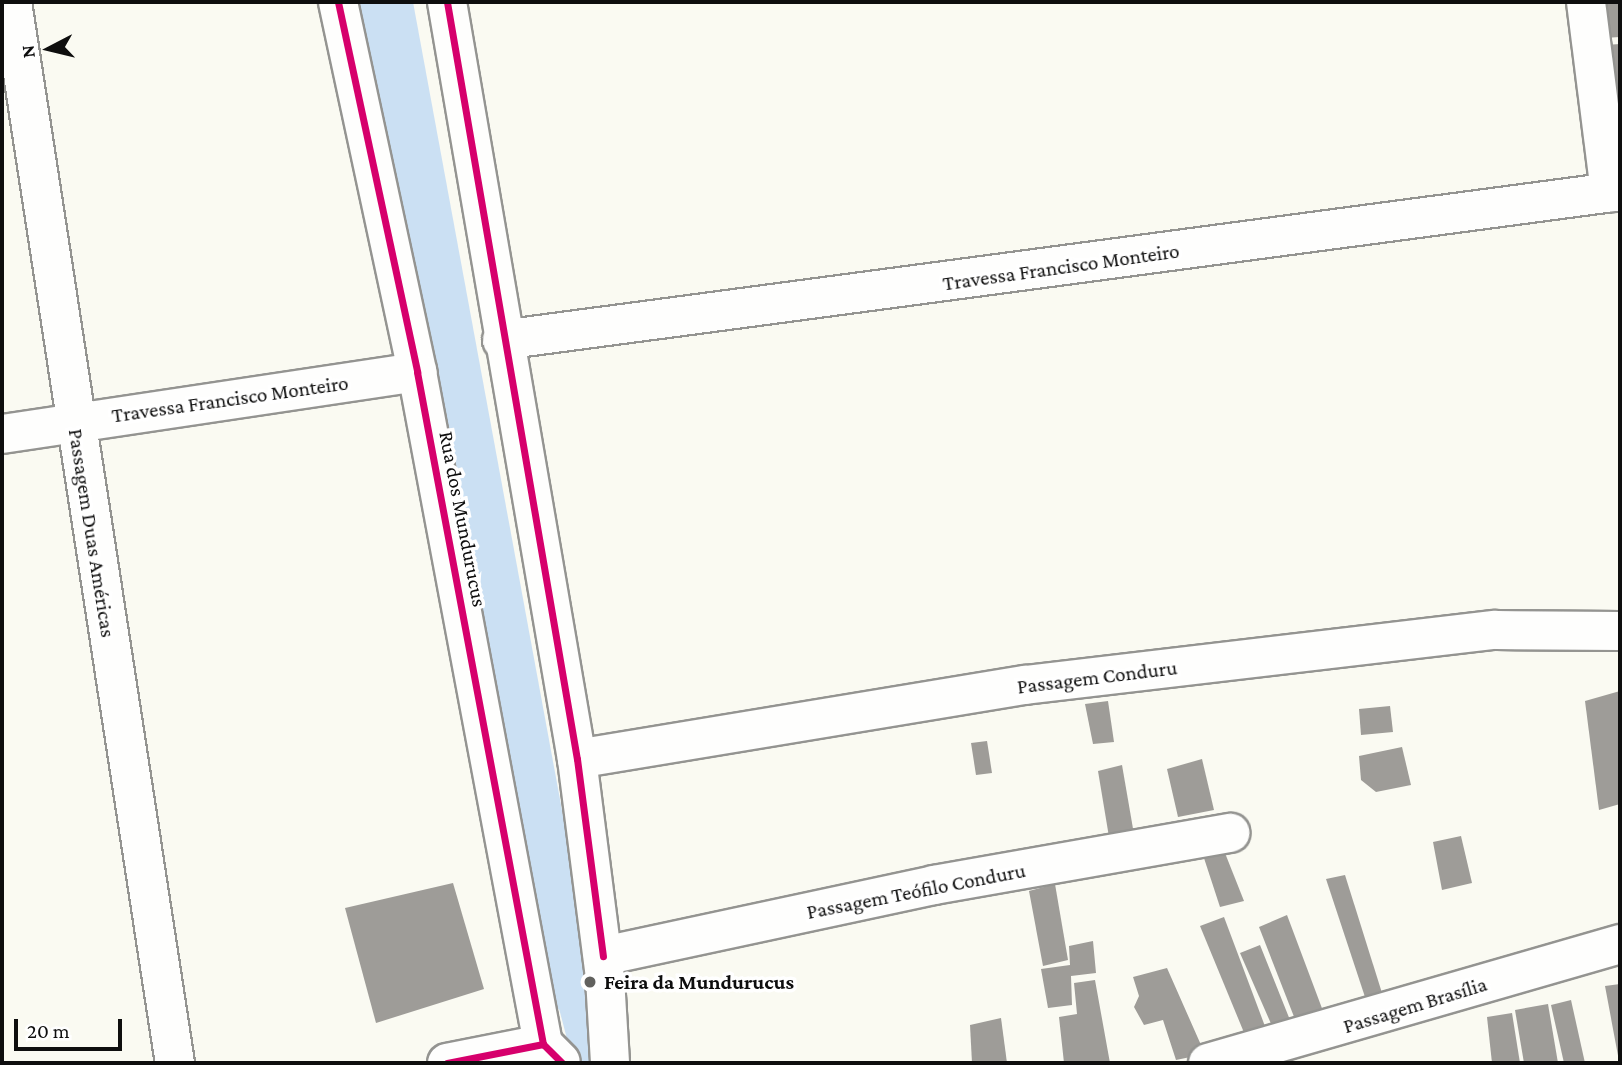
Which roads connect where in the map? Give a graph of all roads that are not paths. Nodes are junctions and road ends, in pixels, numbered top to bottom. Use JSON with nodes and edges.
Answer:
{"nodes":[{"id":1,"x":12,"y":2,"type":"edge"},
{"id":2,"x":338,"y":2,"type":"edge"},
{"id":3,"x":446,"y":2,"type":"edge"},
{"id":4,"x":1586,"y":2,"type":"edge"},
{"id":5,"x":1615,"y":191,"type":"edge"},
{"id":6,"x":502,"y":340,"type":"junction"},
{"id":7,"x":417,"y":372,"type":"junction"},
{"id":8,"x":74,"y":422,"type":"junction"},
{"id":9,"x":2,"y":434,"type":"edge"},
{"id":10,"x":1620,"y":631,"type":"edge"},
{"id":11,"x":578,"y":760,"type":"junction"},
{"id":12,"x":1230,"y":833,"type":"dead end"},
{"id":13,"x":1620,"y":944,"type":"edge"},
{"id":14,"x":603,"y":956,"type":"junction"},
{"id":15,"x":553,"y":1054,"type":"edge"},
{"id":16,"x":175,"y":1063,"type":"edge"},
{"id":17,"x":447,"y":1063,"type":"edge"},
{"id":18,"x":610,"y":1063,"type":"edge"},
{"id":19,"x":1208,"y":1063,"type":"edge"}],
"edges":[{"from":1,"to":8,"type":"street","name":"Passagem Duas Américas"},
{"from":2,"to":7,"type":"street","name":"Rua dos Mundurucus"},
{"from":3,"to":6,"type":"street"},
{"from":4,"to":5,"type":"street"},
{"from":5,"to":6,"type":"street","name":"Travessa Francisco Monteiro"},
{"from":6,"to":11,"type":"street"},
{"from":7,"to":8,"type":"street","name":"Travessa Francisco Monteiro"},
{"from":7,"to":15,"type":"street","name":"Rua dos Mundurucus"},
{"from":8,"to":9,"type":"street","name":"Travessa Francisco Monteiro"},
{"from":8,"to":16,"type":"street","name":"Passagem Duas Américas"},
{"from":10,"to":11,"type":"street","name":"Passagem Conduru"},
{"from":11,"to":14,"type":"street"},
{"from":12,"to":14,"type":"street","name":"Passagem Teófilo Conduru"},
{"from":13,"to":19,"type":"street","name":"Passagem Brasília"},
{"from":14,"to":18,"type":"street"},
{"from":15,"to":17,"type":"street"}]}
